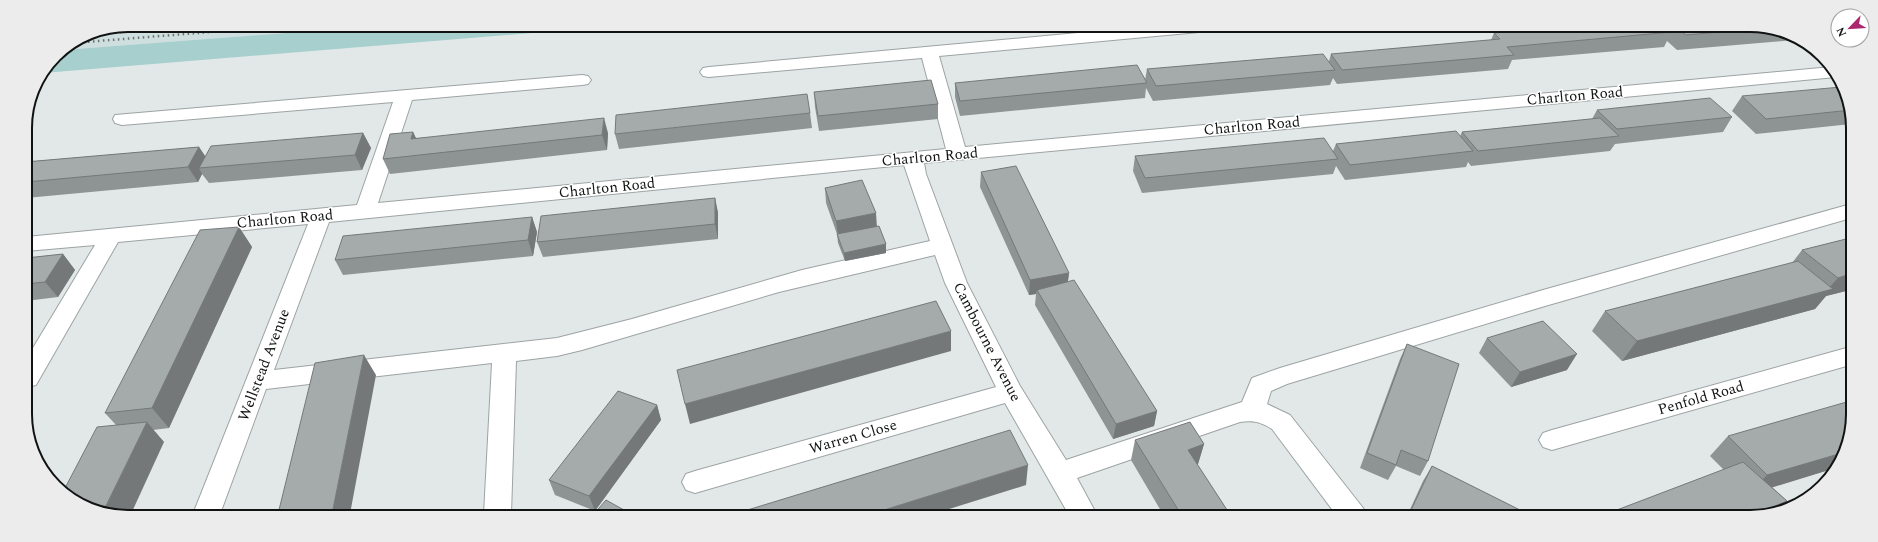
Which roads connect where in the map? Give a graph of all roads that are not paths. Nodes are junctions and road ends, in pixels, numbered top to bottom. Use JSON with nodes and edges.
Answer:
{"nodes":[{"id":1,"x":1145,"y":32,"type":"edge"},
{"id":2,"x":929,"y":52,"type":"junction"},
{"id":3,"x":709,"y":72,"type":"dead end"},
{"id":4,"x":1829,"y":72,"type":"edge"},
{"id":5,"x":582,"y":80,"type":"dead end"},
{"id":6,"x":404,"y":96,"type":"junction"},
{"id":7,"x":122,"y":119,"type":"dead end"},
{"id":8,"x":957,"y":154,"type":"junction"},
{"id":9,"x":913,"y":158,"type":"junction"},
{"id":10,"x":365,"y":211,"type":"junction"},
{"id":11,"x":1846,"y":212,"type":"edge"},
{"id":12,"x":321,"y":216,"type":"junction"},
{"id":13,"x":111,"y":236,"type":"junction"},
{"id":14,"x":32,"y":243,"type":"edge"},
{"id":15,"x":942,"y":246,"type":"junction"},
{"id":16,"x":504,"y":353,"type":"junction"},
{"id":17,"x":1846,"y":357,"type":"edge"},
{"id":18,"x":32,"y":370,"type":"edge"},
{"id":19,"x":257,"y":381,"type":"junction"},
{"id":20,"x":1011,"y":392,"type":"junction"},
{"id":21,"x":1254,"y":410,"type":"junction"},
{"id":22,"x":1552,"y":440,"type":"dead end"},
{"id":23,"x":1060,"y":473,"type":"junction"},
{"id":24,"x":696,"y":482,"type":"dead end"},
{"id":25,"x":208,"y":510,"type":"edge"},
{"id":26,"x":498,"y":510,"type":"edge"},
{"id":27,"x":1080,"y":510,"type":"edge"},
{"id":28,"x":1348,"y":510,"type":"edge"}],
"edges":[{"from":1,"to":2,"type":"street"},
{"from":2,"to":3,"type":"street"},
{"from":2,"to":8,"type":"street"},
{"from":4,"to":8,"type":"street","name":"Charlton Road"},
{"from":5,"to":6,"type":"street"},
{"from":6,"to":7,"type":"street"},
{"from":6,"to":10,"type":"street"},
{"from":8,"to":9,"type":"street","name":"Charlton Road"},
{"from":9,"to":10,"type":"street","name":"Charlton Road"},
{"from":9,"to":15,"type":"street","name":"Cambourne Avenue"},
{"from":10,"to":12,"type":"street","name":"Charlton Road"},
{"from":11,"to":21,"type":"street"},
{"from":12,"to":13,"type":"street","name":"Charlton Road"},
{"from":12,"to":19,"type":"street","name":"Wellstead Avenue"},
{"from":13,"to":14,"type":"street","name":"Charlton Road"},
{"from":13,"to":18,"type":"street"},
{"from":15,"to":16,"type":"street"},
{"from":15,"to":20,"type":"street","name":"Cambourne Avenue"},
{"from":16,"to":19,"type":"street"},
{"from":16,"to":26,"type":"street"},
{"from":17,"to":22,"type":"street","name":"Penfold Road"},
{"from":19,"to":25,"type":"street","name":"Wellstead Avenue"},
{"from":20,"to":23,"type":"street","name":"Cambourne Avenue"},
{"from":20,"to":24,"type":"street","name":"Warren Close"},
{"from":21,"to":23,"type":"street"},
{"from":21,"to":28,"type":"street"},
{"from":23,"to":27,"type":"street","name":"Cambourne Avenue"}]}
